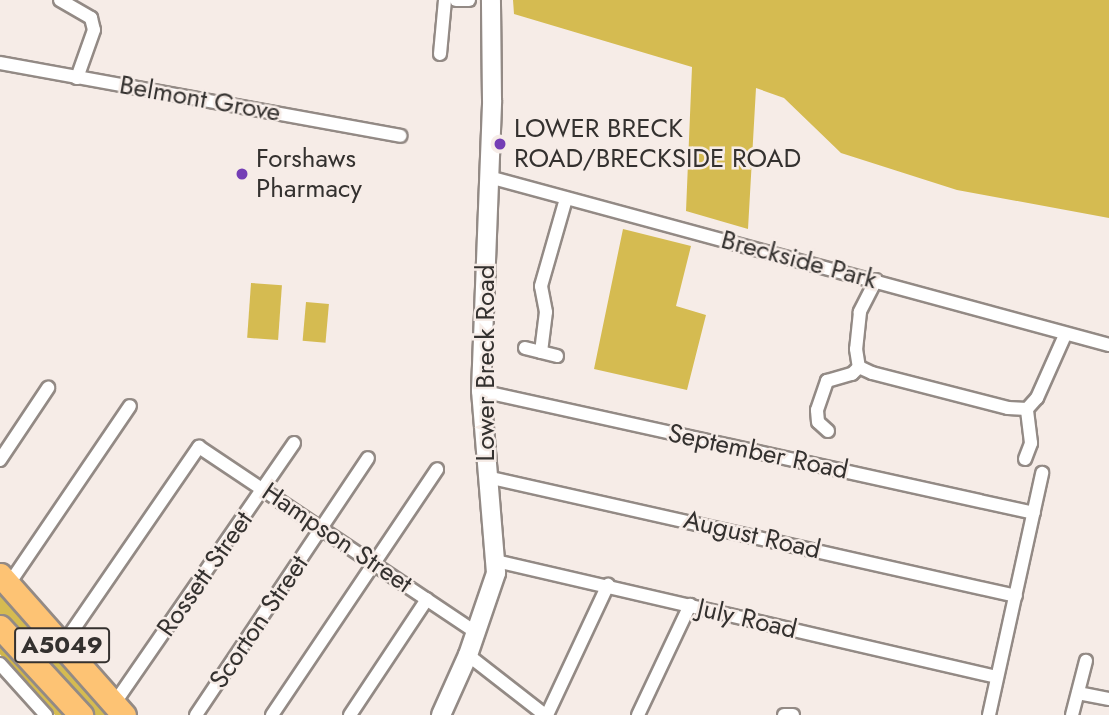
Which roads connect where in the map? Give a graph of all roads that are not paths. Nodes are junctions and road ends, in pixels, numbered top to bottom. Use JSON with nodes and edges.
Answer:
{"nodes":[{"id":1,"x":60,"y":0,"type":"edge"},
{"id":2,"x":445,"y":0,"type":"edge"},
{"id":3,"x":456,"y":0,"type":"edge"},
{"id":4,"x":469,"y":0,"type":"edge"},
{"id":5,"x":491,"y":0,"type":"edge"},
{"id":6,"x":440,"y":54,"type":"dead end"},
{"id":7,"x":0,"y":63,"type":"edge"},
{"id":8,"x":77,"y":78,"type":"junction"},
{"id":9,"x":400,"y":136,"type":"dead end"},
{"id":10,"x":489,"y":177,"type":"junction"},
{"id":11,"x":566,"y":199,"type":"junction"},
{"id":12,"x":876,"y":280,"type":"junction"},
{"id":13,"x":1065,"y":335,"type":"junction"},
{"id":14,"x":1109,"y":345,"type":"edge"},
{"id":15,"x":525,"y":348,"type":"dead end"},
{"id":16,"x":541,"y":352,"type":"junction"},
{"id":17,"x":557,"y":356,"type":"dead end"},
{"id":18,"x":859,"y":367,"type":"junction"},
{"id":19,"x":48,"y":388,"type":"dead end"},
{"id":20,"x":481,"y":391,"type":"junction"},
{"id":21,"x":130,"y":407,"type":"dead end"},
{"id":22,"x":1027,"y":409,"type":"junction"},
{"id":23,"x":828,"y":431,"type":"dead end"},
{"id":24,"x":294,"y":443,"type":"dead end"},
{"id":25,"x":368,"y":458,"type":"dead end"},
{"id":26,"x":1025,"y":459,"type":"dead end"},
{"id":27,"x":0,"y":460,"type":"edge"},
{"id":28,"x":437,"y":469,"type":"dead end"},
{"id":29,"x":1042,"y":473,"type":"dead end"},
{"id":30,"x":486,"y":477,"type":"junction"},
{"id":31,"x":263,"y":489,"type":"junction"},
{"id":32,"x":1034,"y":513,"type":"junction"},
{"id":33,"x":322,"y":528,"type":"junction"},
{"id":34,"x":496,"y":561,"type":"junction"},
{"id":35,"x":374,"y":563,"type":"junction"},
{"id":36,"x":4,"y":580,"type":"edge"},
{"id":37,"x":608,"y":585,"type":"junction"},
{"id":38,"x":1016,"y":596,"type":"junction"},
{"id":39,"x":427,"y":599,"type":"junction"},
{"id":40,"x":690,"y":606,"type":"junction"},
{"id":41,"x":0,"y":627,"type":"edge"},
{"id":42,"x":474,"y":631,"type":"junction"},
{"id":43,"x":62,"y":646,"type":"junction"},
{"id":44,"x":468,"y":655,"type":"junction"},
{"id":45,"x":1086,"y":660,"type":"dead end"},
{"id":46,"x":0,"y":664,"type":"edge"},
{"id":47,"x":997,"y":677,"type":"junction"},
{"id":48,"x":1078,"y":693,"type":"junction"},
{"id":49,"x":1109,"y":699,"type":"edge"},
{"id":50,"x":119,"y":710,"type":"edge"},
{"id":51,"x":46,"y":715,"type":"edge"},
{"id":52,"x":81,"y":715,"type":"edge"},
{"id":53,"x":196,"y":715,"type":"edge"},
{"id":54,"x":272,"y":715,"type":"edge"},
{"id":55,"x":350,"y":715,"type":"edge"},
{"id":56,"x":440,"y":715,"type":"edge"},
{"id":57,"x":546,"y":715,"type":"edge"},
{"id":58,"x":638,"y":715,"type":"edge"},
{"id":59,"x":784,"y":715,"type":"edge"},
{"id":60,"x":793,"y":715,"type":"edge"},
{"id":61,"x":989,"y":715,"type":"edge"},
{"id":62,"x":1073,"y":715,"type":"edge"}],
"edges":[{"from":1,"to":8,"type":"street"},
{"from":2,"to":6,"type":"street"},
{"from":3,"to":4,"type":"street"},
{"from":5,"to":10,"type":"street","name":"Lower Breck Road"},
{"from":7,"to":8,"type":"street","name":"Belmont Grove"},
{"from":8,"to":9,"type":"street","name":"Belmont Grove"},
{"from":10,"to":11,"type":"street","name":"Breckside Park"},
{"from":10,"to":20,"type":"street","name":"Lower Breck Road"},
{"from":11,"to":12,"type":"street","name":"Breckside Park"},
{"from":11,"to":16,"type":"street"},
{"from":12,"to":13,"type":"street","name":"Breckside Park"},
{"from":12,"to":18,"type":"street"},
{"from":13,"to":14,"type":"street","name":"Breckside Park"},
{"from":13,"to":22,"type":"street"},
{"from":15,"to":16,"type":"street"},
{"from":16,"to":17,"type":"street"},
{"from":18,"to":22,"type":"street"},
{"from":18,"to":23,"type":"street"},
{"from":19,"to":27,"type":"street"},
{"from":20,"to":30,"type":"street","name":"Lower Breck Road"},
{"from":20,"to":32,"type":"street","name":"September Road"},
{"from":21,"to":36,"type":"street"},
{"from":22,"to":26,"type":"street"},
{"from":24,"to":31,"type":"street","name":"Rossett Street"},
{"from":25,"to":33,"type":"street","name":"Scorton Street"},
{"from":28,"to":35,"type":"street"},
{"from":29,"to":32,"type":"street"},
{"from":30,"to":34,"type":"street","name":"Lower Breck Road"},
{"from":30,"to":38,"type":"street","name":"August Road"},
{"from":31,"to":33,"type":"street","name":"Hampson Street"},
{"from":31,"to":43,"type":"street","name":"Hampson Street"},
{"from":31,"to":50,"type":"street","name":"Rossett Street"},
{"from":32,"to":38,"type":"street"},
{"from":33,"to":35,"type":"street","name":"Hampson Street"},
{"from":33,"to":53,"type":"street","name":"Scorton Street"},
{"from":34,"to":37,"type":"street","name":"July Road"},
{"from":34,"to":42,"type":"street","name":"Lower Breck Road"},
{"from":35,"to":39,"type":"street","name":"Hampson Street"},
{"from":35,"to":54,"type":"street"},
{"from":36,"to":43,"type":"highway","number":"A5049"},
{"from":37,"to":40,"type":"street","name":"July Road"},
{"from":37,"to":57,"type":"street"},
{"from":38,"to":47,"type":"street"},
{"from":39,"to":42,"type":"street","name":"Hampson Street"},
{"from":39,"to":55,"type":"street"},
{"from":40,"to":47,"type":"street","name":"July Road"},
{"from":40,"to":58,"type":"street"},
{"from":41,"to":52,"type":"highway","number":"A5049"},
{"from":42,"to":44,"type":"street","name":"Lower Breck Road"},
{"from":43,"to":50,"type":"highway","number":"A5049"},
{"from":44,"to":56,"type":"street","name":"Lower Breck Road"},
{"from":44,"to":57,"type":"street"},
{"from":45,"to":48,"type":"street"},
{"from":46,"to":51,"type":"street"},
{"from":47,"to":61,"type":"street"},
{"from":48,"to":49,"type":"street"},
{"from":48,"to":62,"type":"street"},
{"from":59,"to":60,"type":"street"}]}
